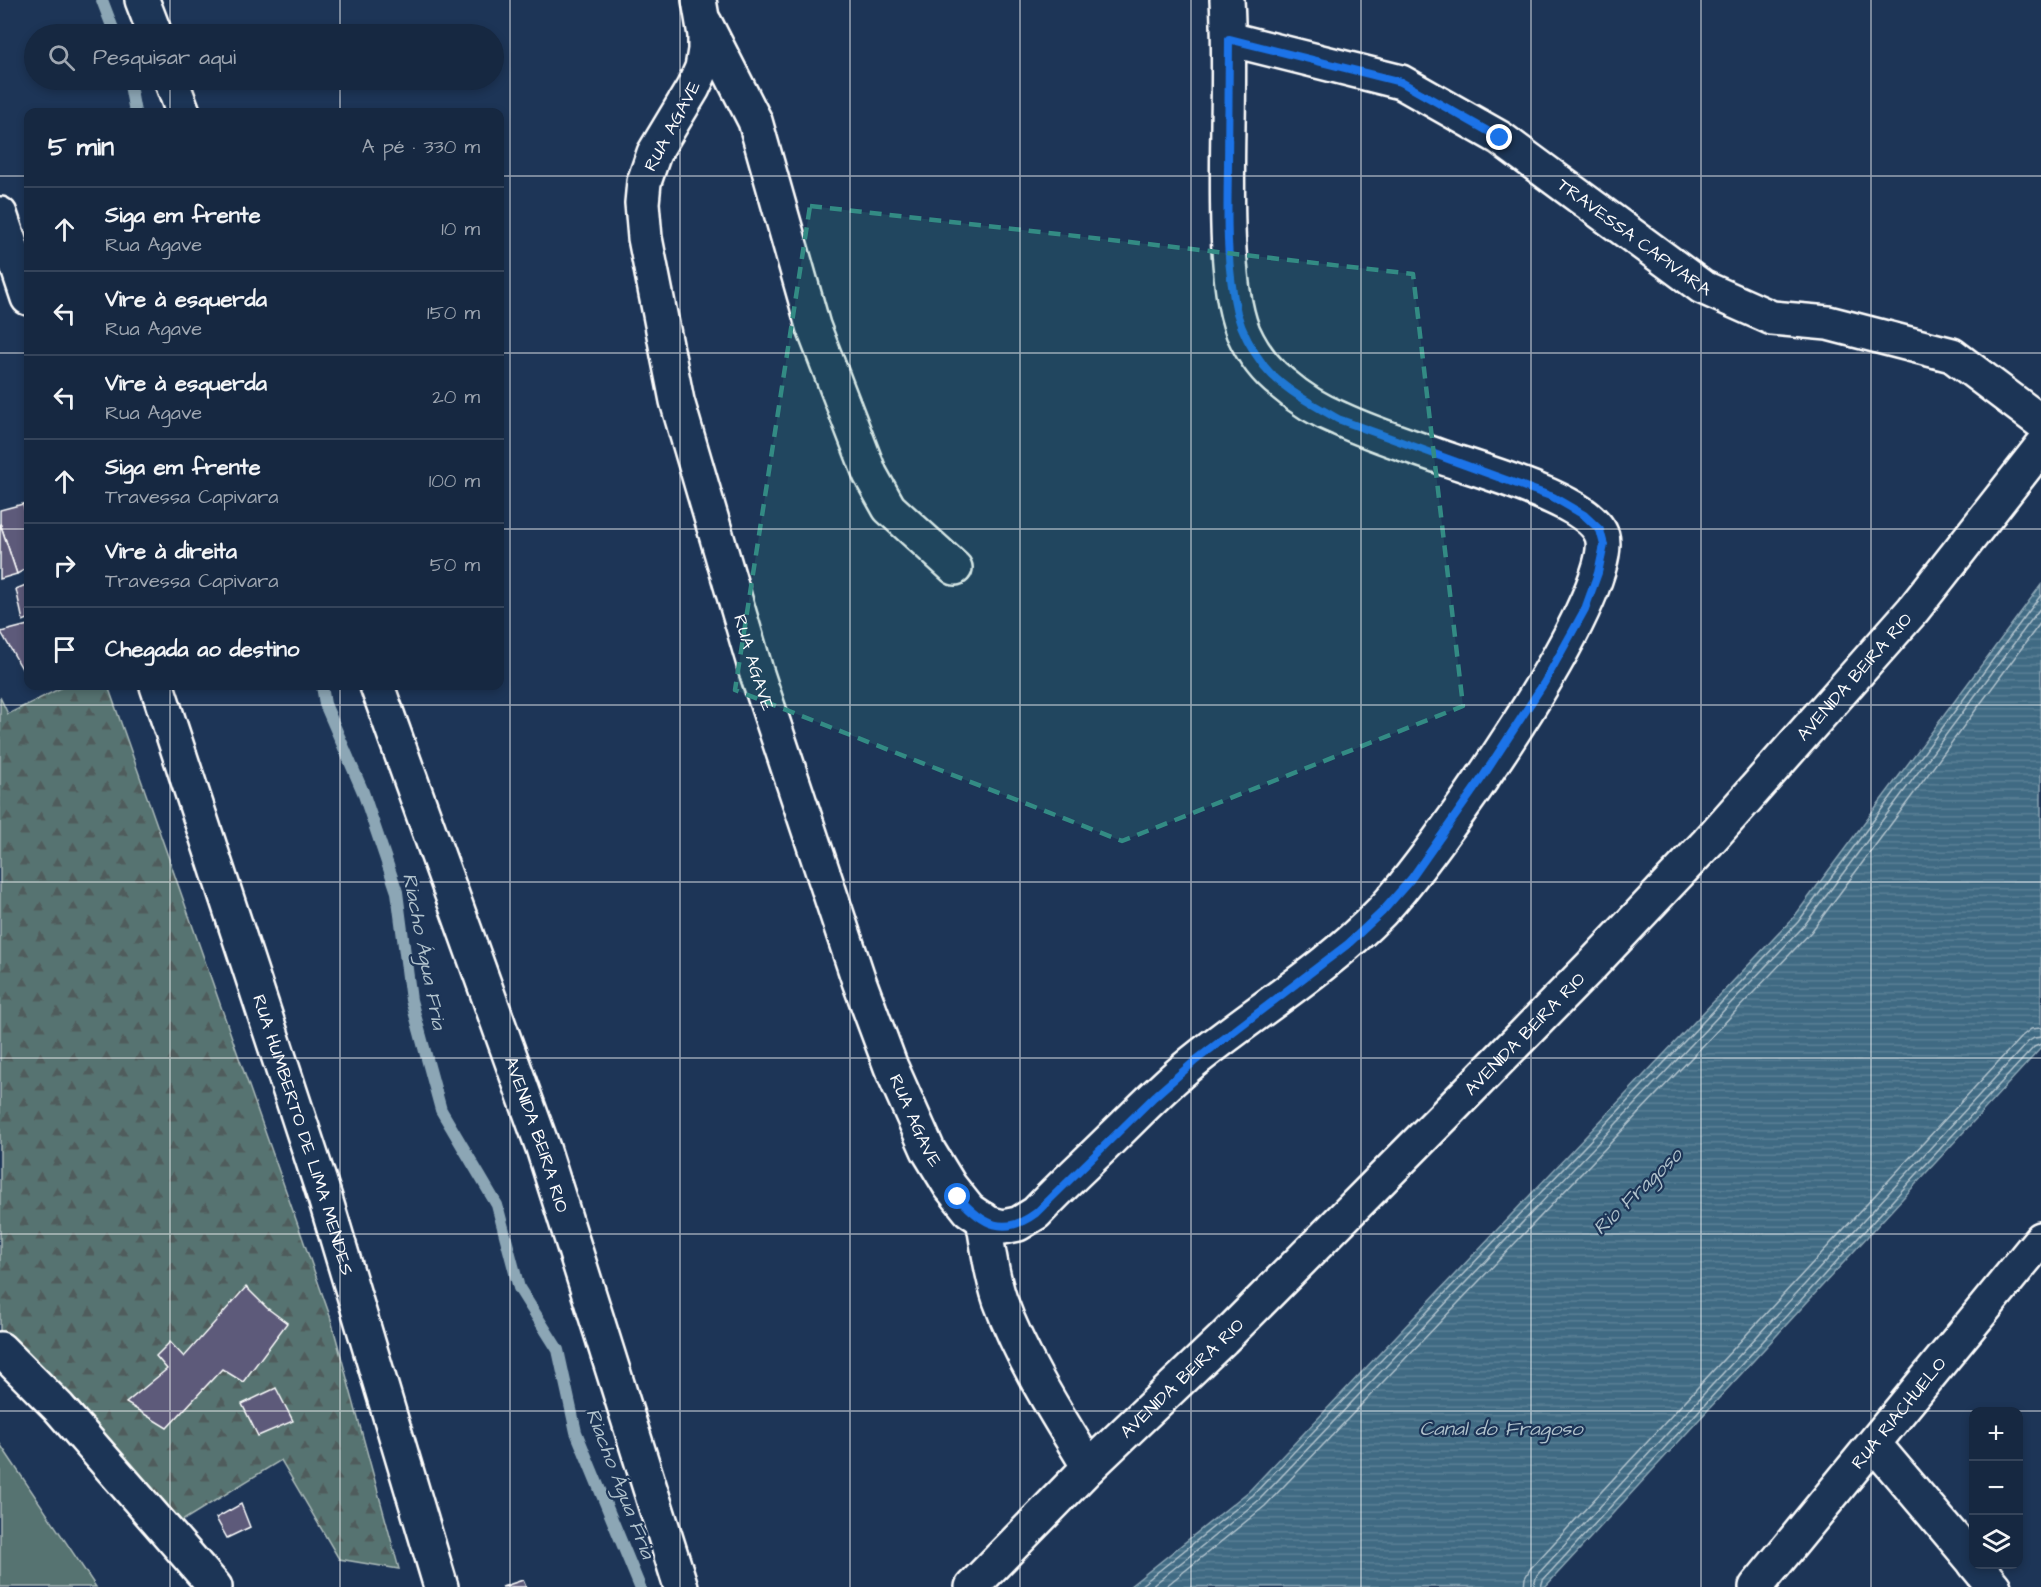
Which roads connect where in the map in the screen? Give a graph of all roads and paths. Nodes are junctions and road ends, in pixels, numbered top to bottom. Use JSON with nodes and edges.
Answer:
{"nodes":[{"id":1,"x":142,"y":0,"type":"edge"},
{"id":2,"x":1227,"y":0,"type":"edge"},
{"id":3,"x":700,"y":6,"type":"edge"},
{"id":4,"x":151,"y":24,"type":"edge"},
{"id":5,"x":1229,"y":39,"type":"junction"},
{"id":6,"x":175,"y":90,"type":"edge"},
{"id":7,"x":182,"y":108,"type":"edge"},
{"id":8,"x":2,"y":227,"type":"edge"},
{"id":9,"x":24,"y":287,"type":"edge"},
{"id":10,"x":2041,"y":422,"type":"edge"},
{"id":11,"x":2041,"y":447,"type":"edge"},
{"id":12,"x":955,"y":568,"type":"dead end"},
{"id":13,"x":159,"y":690,"type":"edge"},
{"id":14,"x":378,"y":690,"type":"edge"},
{"id":15,"x":982,"y":1219,"type":"junction"},
{"id":16,"x":2041,"y":1239,"type":"edge"},
{"id":17,"x":0,"y":1349,"type":"edge"},
{"id":18,"x":1874,"y":1444,"type":"junction"},
{"id":19,"x":1089,"y":1467,"type":"junction"},
{"id":20,"x":1969,"y":1558,"type":"edge"},
{"id":21,"x":1978,"y":1569,"type":"edge"},
{"id":22,"x":215,"y":1587,"type":"edge"},
{"id":23,"x":441,"y":1587,"type":"edge"},
{"id":24,"x":681,"y":1587,"type":"edge"},
{"id":25,"x":972,"y":1587,"type":"edge"},
{"id":26,"x":1756,"y":1587,"type":"edge"},
{"id":27,"x":1994,"y":1587,"type":"edge"}],
"edges":[{"from":1,"to":4,"type":"street"},
{"from":2,"to":5,"type":"street"},
{"from":3,"to":12,"type":"street"},
{"from":3,"to":15,"type":"street","name":"RUA AGAVE"},
{"from":5,"to":10,"type":"street","name":"TRAVESSA CAPIVARA"},
{"from":5,"to":15,"type":"street","name":"RUA AGAVE"},
{"from":6,"to":7,"type":"street"},
{"from":8,"to":9,"type":"street"},
{"from":11,"to":19,"type":"street","name":"AVENIDA BEIRA RIO"},
{"from":13,"to":23,"type":"street","name":"RUA HUMBERTO DE LIMA MENDES"},
{"from":14,"to":24,"type":"street","name":"AVENIDA BEIRA RIO"},
{"from":15,"to":19,"type":"street"},
{"from":16,"to":18,"type":"street","name":"RUA RIACHUELO"},
{"from":17,"to":22,"type":"street"},
{"from":18,"to":20,"type":"street"},
{"from":18,"to":26,"type":"street","name":"RUA RIACHUELO"},
{"from":19,"to":25,"type":"street","name":"AVENIDA BEIRA RIO"},
{"from":21,"to":27,"type":"street"}]}
